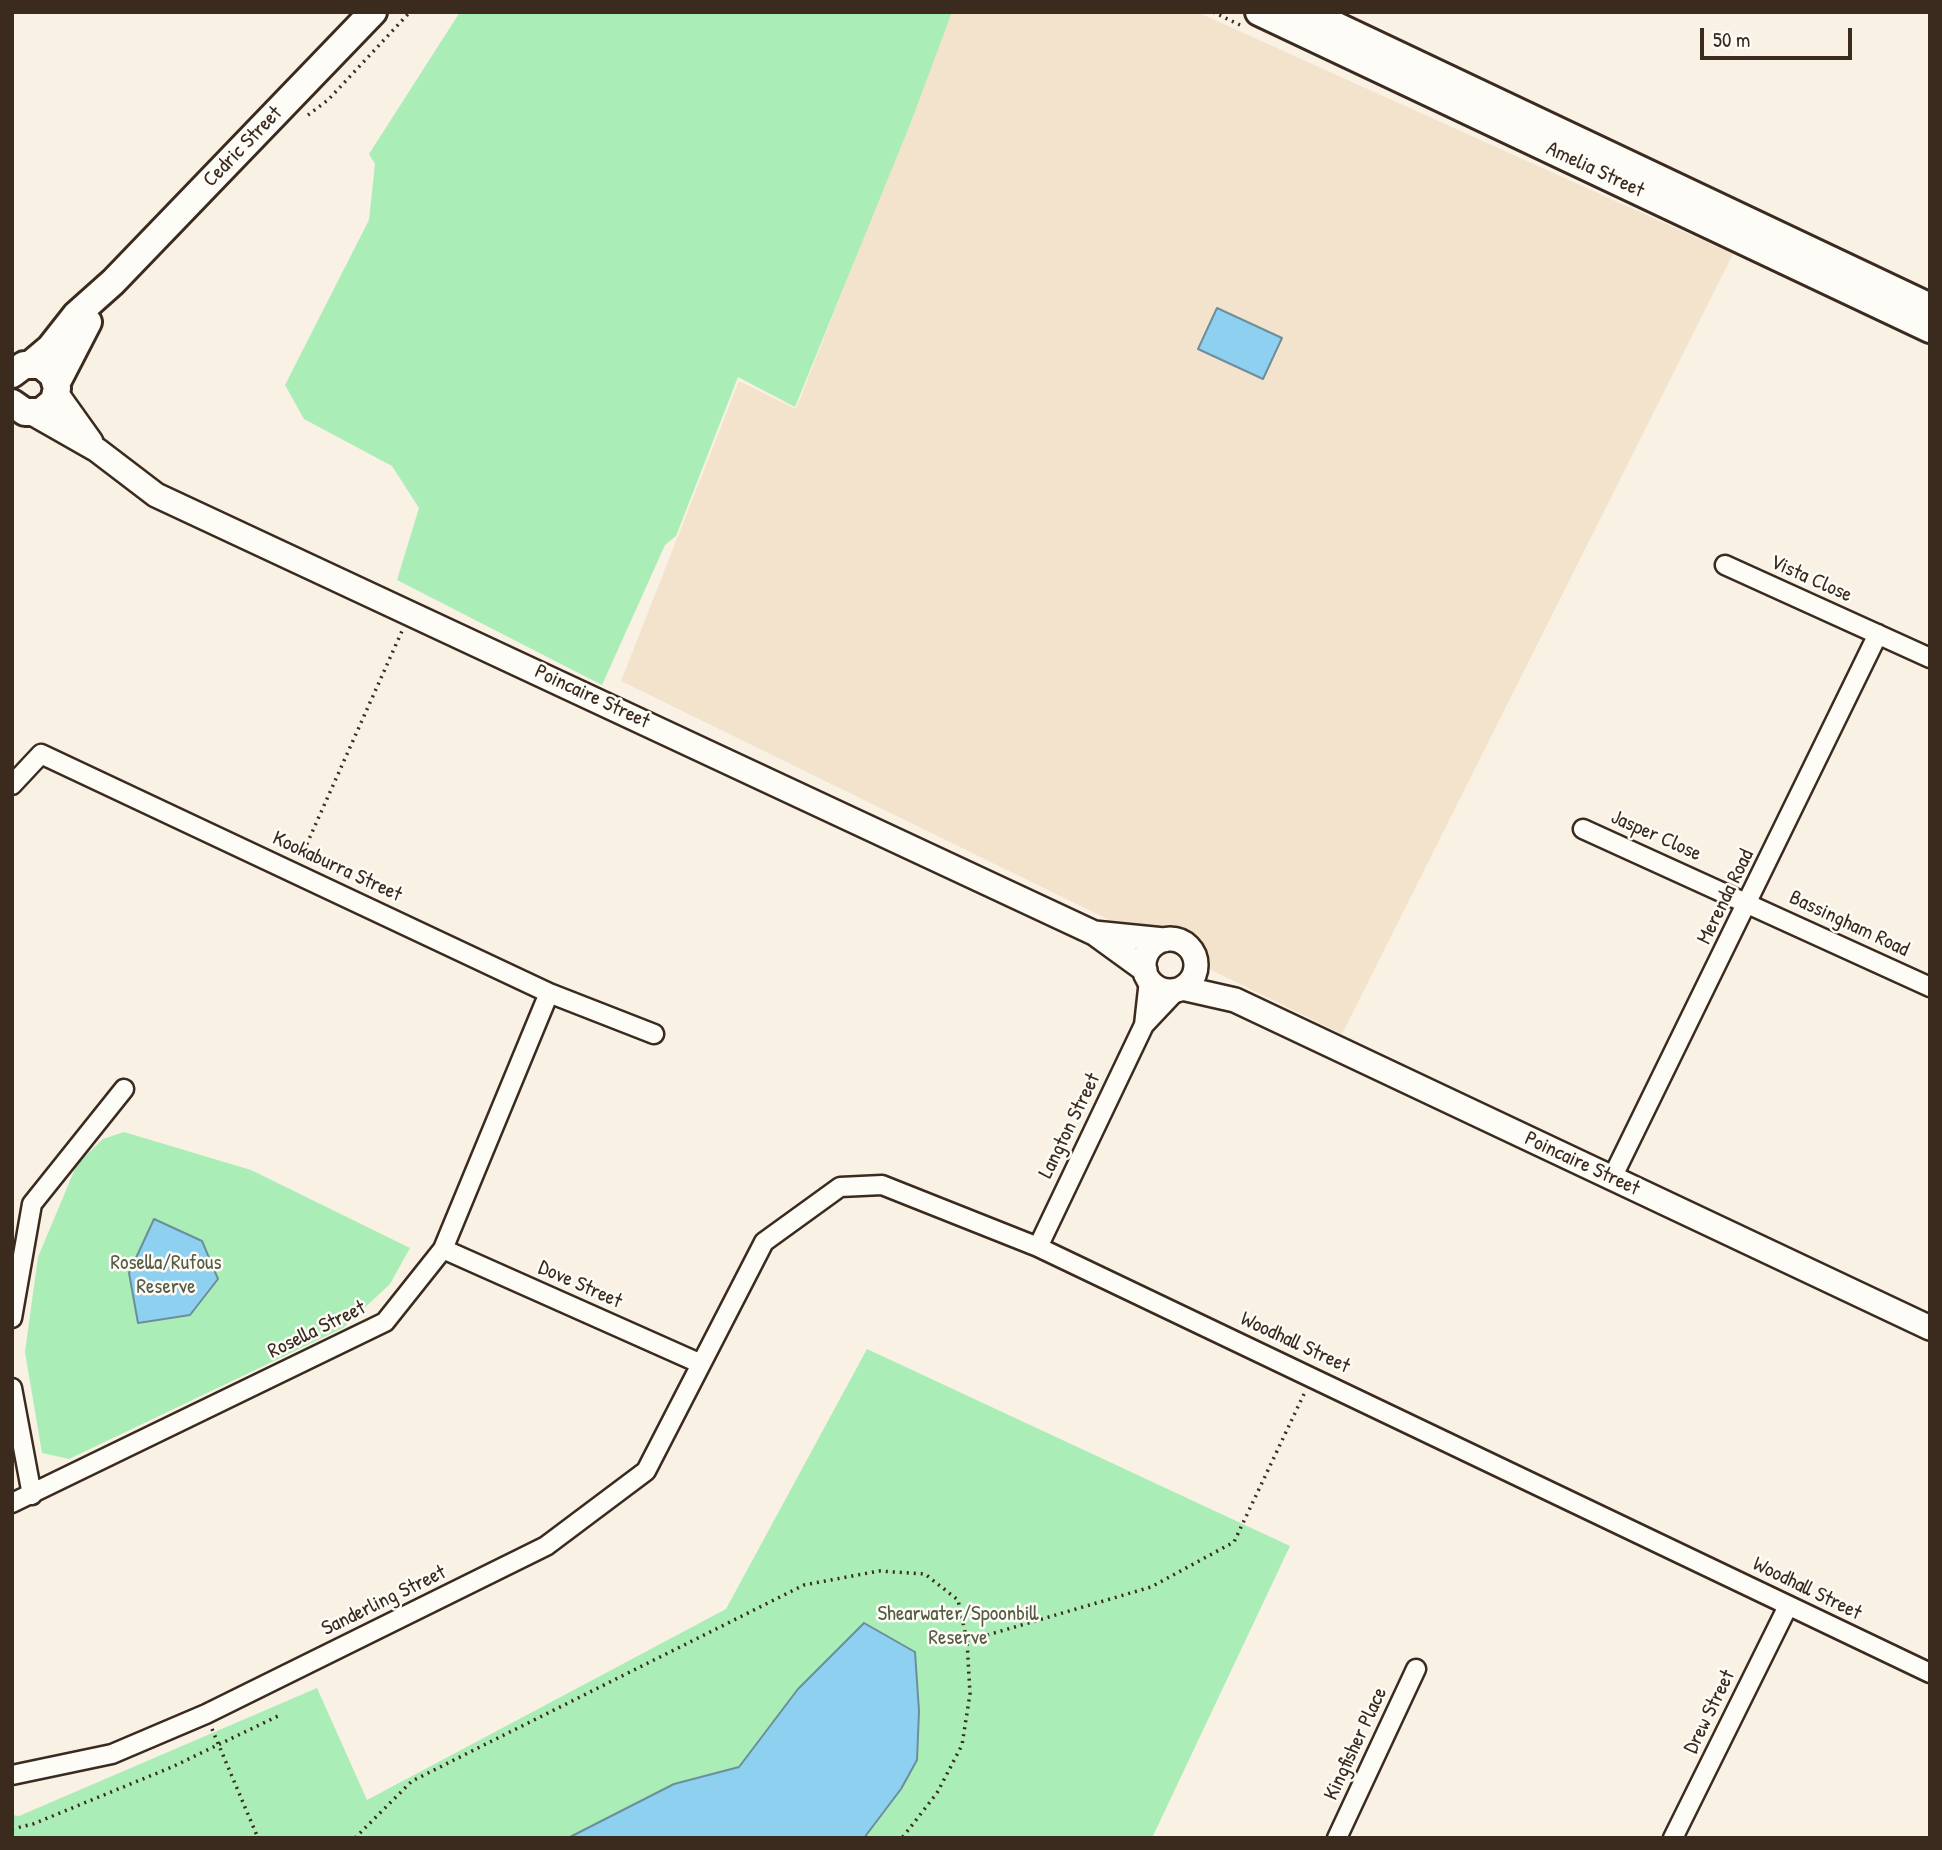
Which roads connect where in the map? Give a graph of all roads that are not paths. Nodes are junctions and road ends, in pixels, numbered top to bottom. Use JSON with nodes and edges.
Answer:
{"nodes":[{"id":1,"x":373,"y":12,"type":"edge"},
{"id":2,"x":1307,"y":12,"type":"edge"},
{"id":3,"x":1261,"y":13,"type":"edge"},
{"id":4,"x":113,"y":282,"type":"junction"},
{"id":5,"x":1930,"y":307,"type":"edge"},
{"id":6,"x":1930,"y":329,"type":"edge"},
{"id":7,"x":22,"y":369,"type":"edge"},
{"id":8,"x":57,"y":388,"type":"junction"},
{"id":9,"x":19,"y":410,"type":"edge"},
{"id":10,"x":97,"y":450,"type":"junction"},
{"id":11,"x":1725,"y":565,"type":"dead end"},
{"id":12,"x":1878,"y":634,"type":"junction"},
{"id":13,"x":1930,"y":659,"type":"edge"},
{"id":14,"x":12,"y":785,"type":"edge"},
{"id":15,"x":1583,"y":829,"type":"dead end"},
{"id":16,"x":1748,"y":903,"type":"junction"},
{"id":17,"x":1094,"y":933,"type":"junction"},
{"id":18,"x":1164,"y":940,"type":"junction"},
{"id":19,"x":1196,"y":962,"type":"junction"},
{"id":20,"x":1147,"y":975,"type":"junction"},
{"id":21,"x":1930,"y":987,"type":"edge"},
{"id":22,"x":1179,"y":989,"type":"junction"},
{"id":23,"x":549,"y":993,"type":"junction"},
{"id":24,"x":1235,"y":1000,"type":"junction"},
{"id":25,"x":1144,"y":1025,"type":"junction"},
{"id":26,"x":654,"y":1034,"type":"dead end"},
{"id":27,"x":124,"y":1089,"type":"dead end"},
{"id":28,"x":1612,"y":1178,"type":"junction"},
{"id":29,"x":1038,"y":1247,"type":"junction"},
{"id":30,"x":443,"y":1249,"type":"junction"},
{"id":31,"x":12,"y":1318,"type":"edge"},
{"id":32,"x":1930,"y":1328,"type":"edge"},
{"id":33,"x":699,"y":1363,"type":"junction"},
{"id":34,"x":12,"y":1388,"type":"edge"},
{"id":35,"x":32,"y":1495,"type":"junction"},
{"id":36,"x":12,"y":1503,"type":"edge"},
{"id":37,"x":1788,"y":1606,"type":"junction"},
{"id":38,"x":1416,"y":1669,"type":"dead end"},
{"id":39,"x":1930,"y":1673,"type":"edge"},
{"id":40,"x":12,"y":1775,"type":"edge"},
{"id":41,"x":1336,"y":1838,"type":"edge"},
{"id":42,"x":1673,"y":1838,"type":"edge"}],
"edges":[{"from":1,"to":4,"type":"main road","name":"Cedric Street"},
{"from":2,"to":5,"type":"main road","name":"Amelia Street"},
{"from":3,"to":6,"type":"main road","name":"Amelia Street"},
{"from":4,"to":7,"type":"main road","name":"Cedric Street"},
{"from":4,"to":8,"type":"main road","name":"Cedric Street"},
{"from":7,"to":8,"type":"main road","name":"Cedric Street"},
{"from":8,"to":9,"type":"main road","name":"Cedric Street"},
{"from":8,"to":10,"type":"street","name":"Poincaire Street"},
{"from":9,"to":10,"type":"street","name":"Poincaire Street"},
{"from":10,"to":17,"type":"street","name":"Poincaire Street"},
{"from":11,"to":12,"type":"street","name":"Vista Close"},
{"from":12,"to":13,"type":"street","name":"Vista Close"},
{"from":12,"to":16,"type":"street","name":"Merenda Road"},
{"from":14,"to":23,"type":"street","name":"Kookaburra Street"},
{"from":15,"to":16,"type":"street","name":"Jasper Close"},
{"from":16,"to":21,"type":"street","name":"Bassingham Road"},
{"from":16,"to":28,"type":"street","name":"Merenda Road"},
{"from":17,"to":18,"type":"street","name":"Poincaire Street"},
{"from":17,"to":20,"type":"street","name":"Poincaire Street"},
{"from":18,"to":19,"type":"street"},
{"from":18,"to":20,"type":"street"},
{"from":19,"to":22,"type":"street"},
{"from":19,"to":24,"type":"street","name":"Poincaire Street"},
{"from":20,"to":22,"type":"street"},
{"from":20,"to":25,"type":"street","name":"Langton Street"},
{"from":22,"to":24,"type":"street","name":"Poincaire Street"},
{"from":22,"to":25,"type":"street","name":"Langton Street"},
{"from":23,"to":26,"type":"street","name":"Kookaburra Street"},
{"from":23,"to":30,"type":"street","name":"Rosella Street"},
{"from":24,"to":28,"type":"street","name":"Poincaire Street"},
{"from":25,"to":29,"type":"street","name":"Langton Street"},
{"from":27,"to":31,"type":"street"},
{"from":28,"to":32,"type":"street","name":"Poincaire Street"},
{"from":29,"to":33,"type":"street","name":"Woodhall Street"},
{"from":29,"to":37,"type":"street","name":"Woodhall Street"},
{"from":30,"to":33,"type":"street","name":"Dove Street"},
{"from":30,"to":35,"type":"street","name":"Rosella Street"},
{"from":33,"to":40,"type":"street","name":"Sanderling Street"},
{"from":34,"to":35,"type":"street"},
{"from":35,"to":36,"type":"street","name":"Rosella Street"},
{"from":37,"to":39,"type":"street","name":"Woodhall Street"},
{"from":37,"to":42,"type":"street","name":"Drew Street"},
{"from":38,"to":41,"type":"street","name":"Kingfisher Place"}]}
